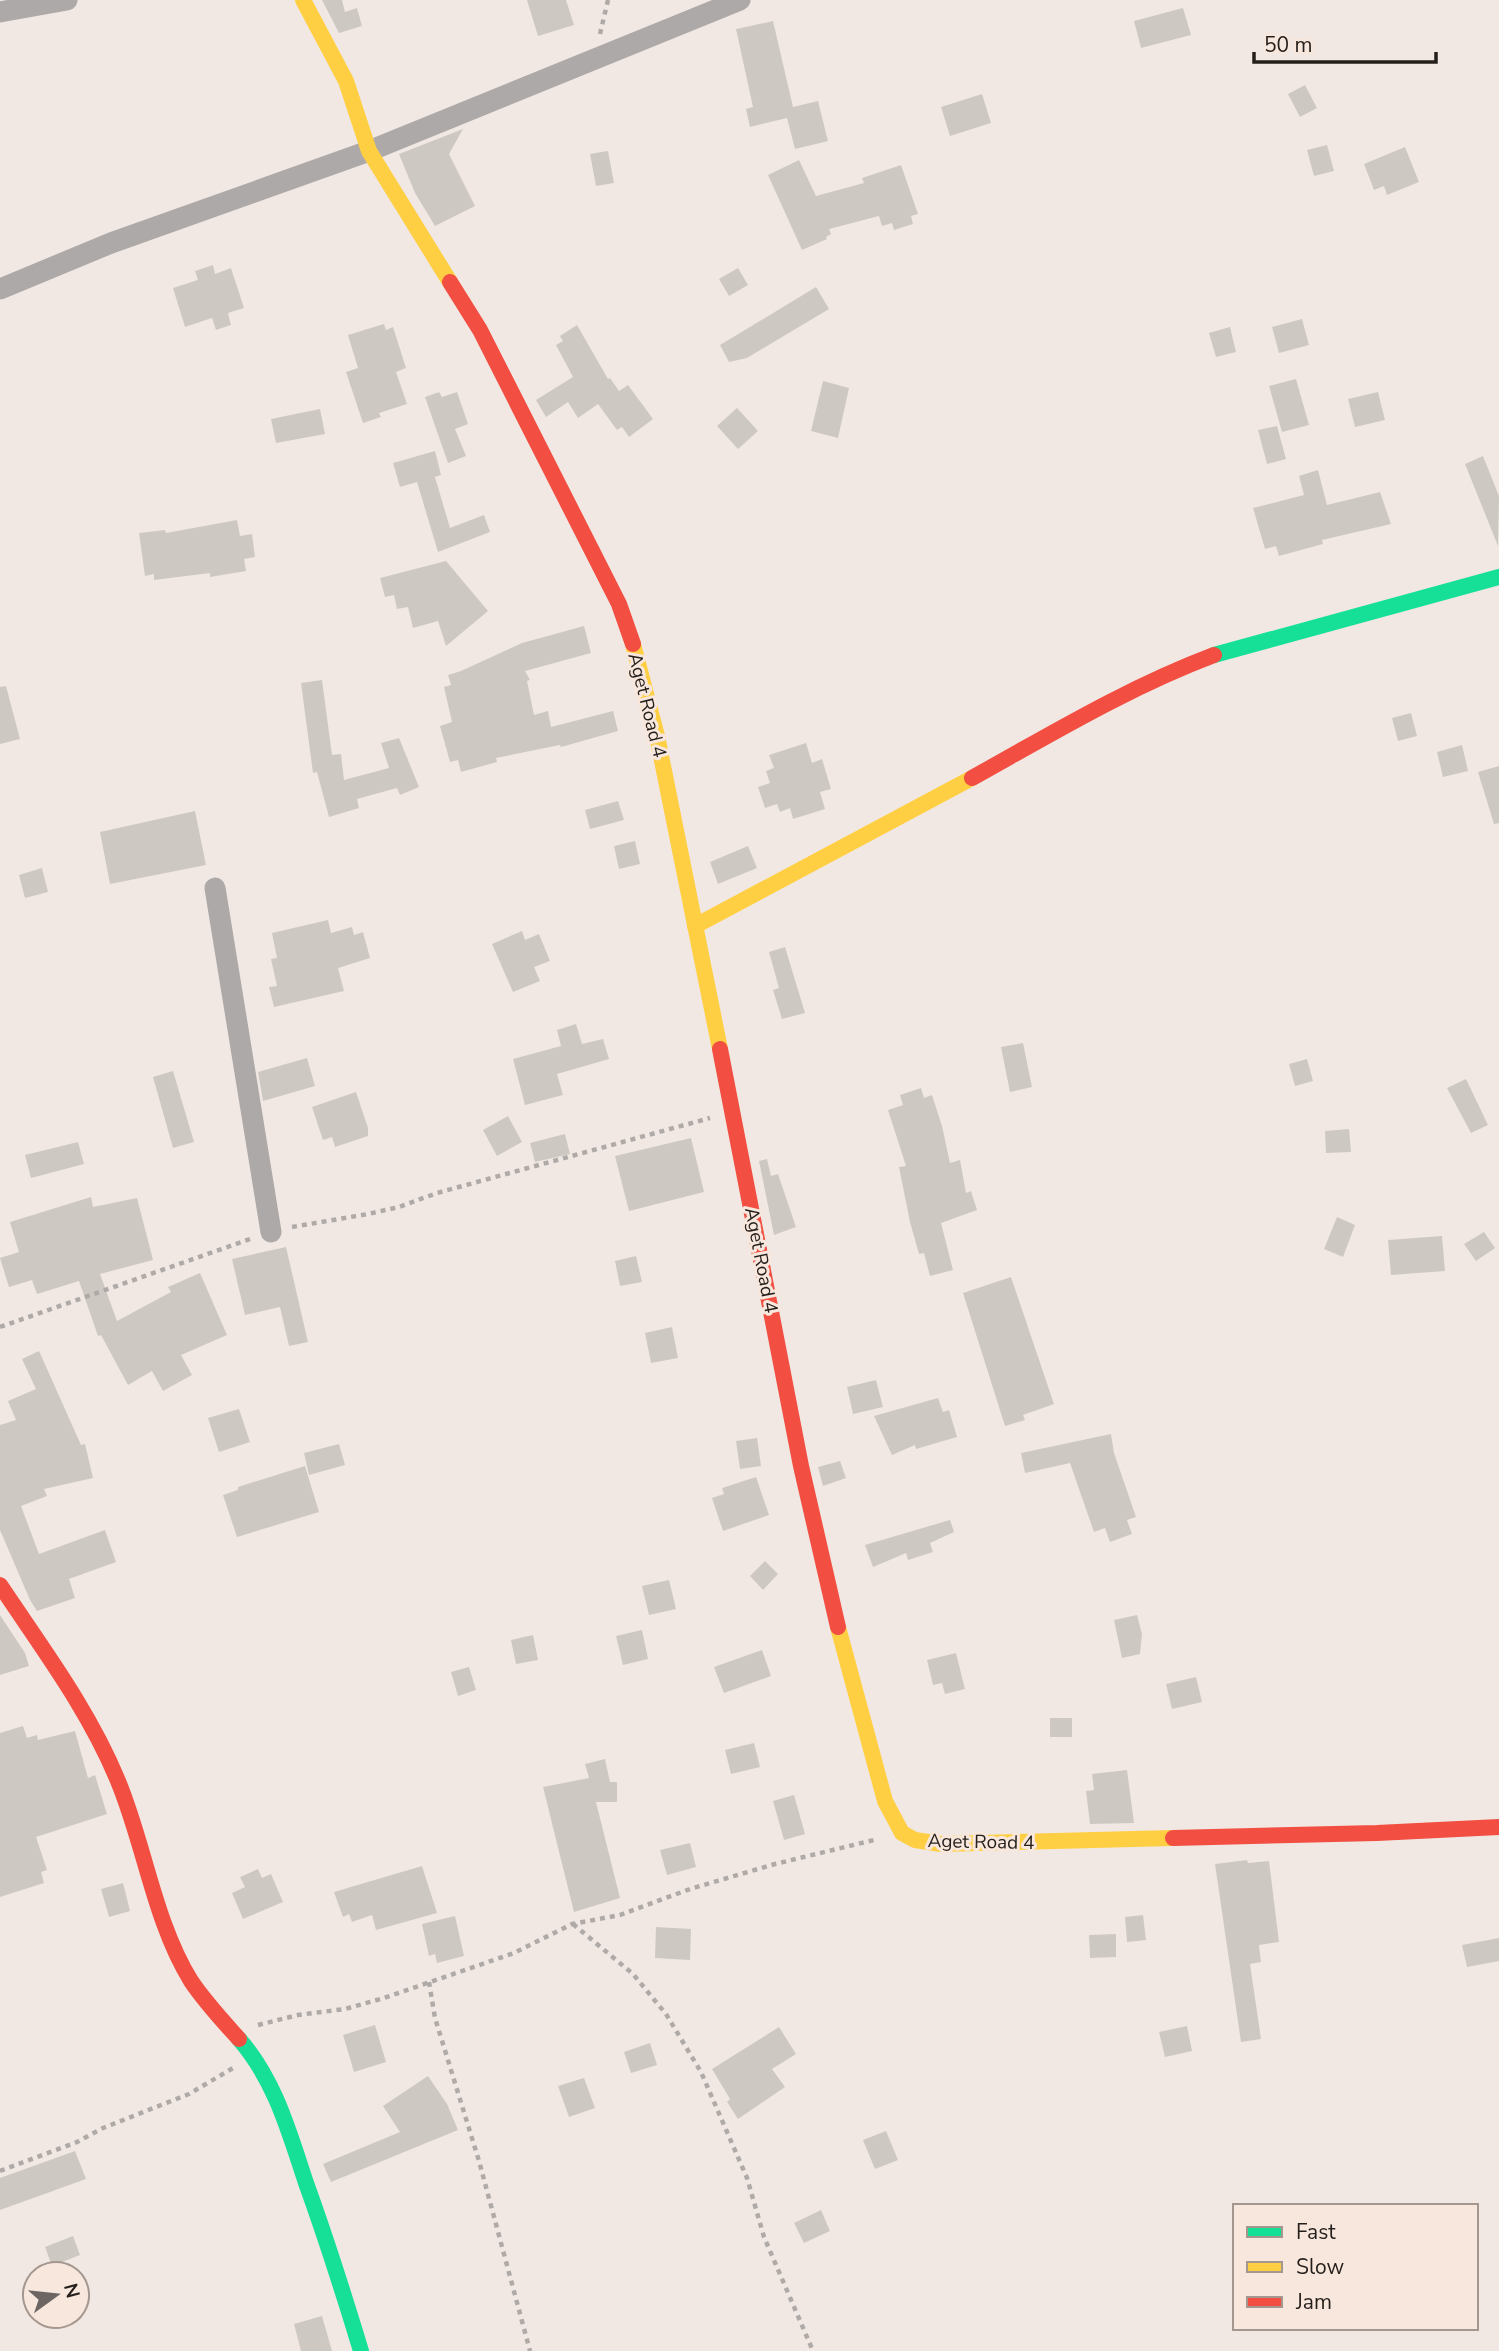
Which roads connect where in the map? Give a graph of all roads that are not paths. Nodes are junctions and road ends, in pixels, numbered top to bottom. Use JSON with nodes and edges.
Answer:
{"nodes":[{"id":1,"x":67,"y":0,"type":"edge"},
{"id":2,"x":303,"y":0,"type":"edge"},
{"id":3,"x":740,"y":0,"type":"edge"},
{"id":4,"x":0,"y":12,"type":"edge"},
{"id":5,"x":369,"y":151,"type":"junction"},
{"id":6,"x":0,"y":289,"type":"edge"},
{"id":7,"x":1499,"y":577,"type":"edge"},
{"id":8,"x":215,"y":888,"type":"dead end"},
{"id":9,"x":695,"y":926,"type":"junction"},
{"id":10,"x":271,"y":1232,"type":"road end"},
{"id":11,"x":0,"y":1585,"type":"edge"},
{"id":12,"x":1499,"y":1827,"type":"edge"},
{"id":13,"x":361,"y":2351,"type":"edge"}],
"edges":[{"from":1,"to":4,"type":"street"},
{"from":2,"to":5,"type":"street","name":"Aget Road 4"},
{"from":3,"to":5,"type":"street"},
{"from":5,"to":6,"type":"street"},
{"from":5,"to":9,"type":"street","name":"Aget Road 4"},
{"from":7,"to":9,"type":"street"},
{"from":8,"to":10,"type":"street"},
{"from":9,"to":12,"type":"street","name":"Aget Road 4"},
{"from":11,"to":13,"type":"street"}]}
